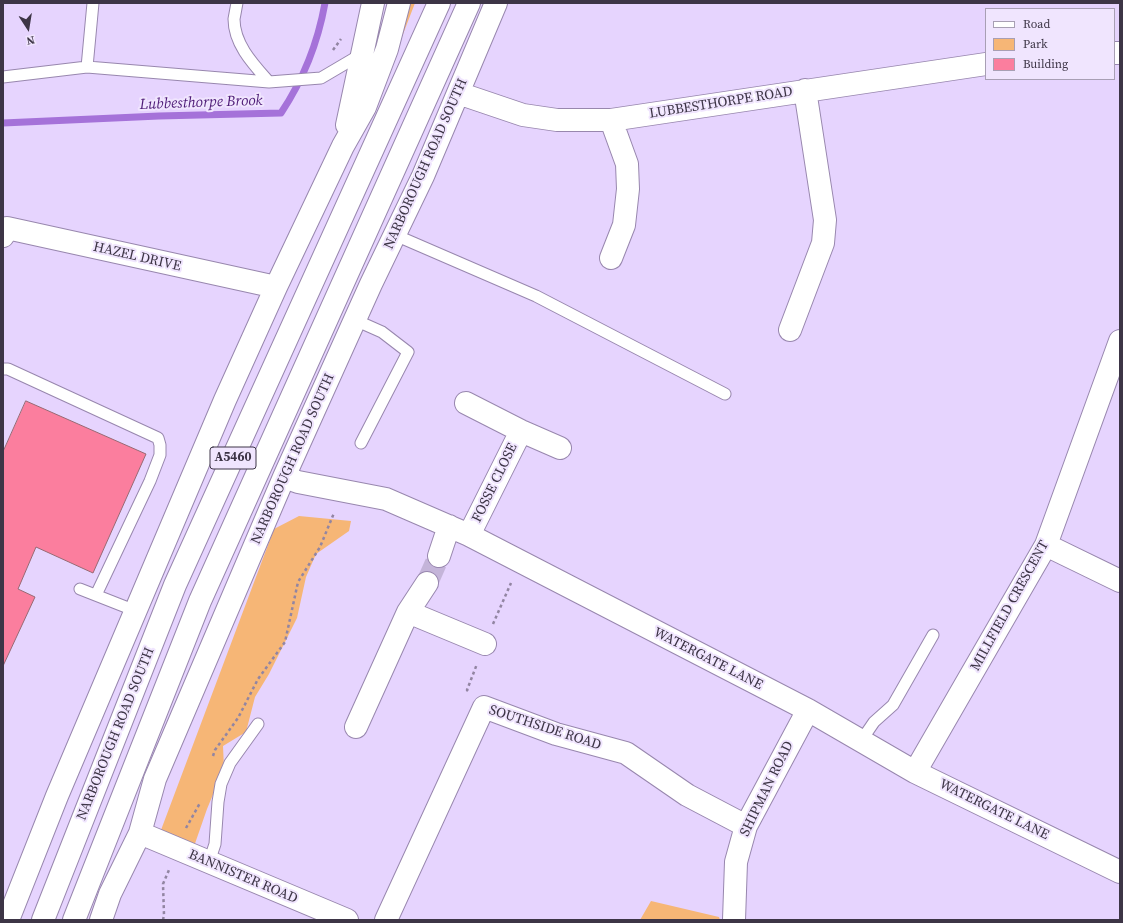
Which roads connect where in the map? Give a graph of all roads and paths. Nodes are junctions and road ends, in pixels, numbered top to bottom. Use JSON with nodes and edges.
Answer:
{"nodes":[{"id":1,"x":93,"y":3,"type":"edge"},
{"id":2,"x":237,"y":3,"type":"edge"},
{"id":3,"x":372,"y":3,"type":"edge"},
{"id":4,"x":399,"y":3,"type":"edge"},
{"id":5,"x":439,"y":3,"type":"edge"},
{"id":6,"x":469,"y":3,"type":"edge"},
{"id":7,"x":496,"y":3,"type":"edge"},
{"id":8,"x":343,"y":37,"type":"dead end"},
{"id":9,"x":361,"y":54,"type":"junction"},
{"id":10,"x":985,"y":64,"type":"edge"},
{"id":11,"x":87,"y":67,"type":"junction"},
{"id":12,"x":333,"y":72,"type":"junction"},
{"id":13,"x":3,"y":77,"type":"edge"},
{"id":14,"x":269,"y":82,"type":"junction"},
{"id":15,"x":805,"y":90,"type":"junction"},
{"id":16,"x":458,"y":93,"type":"junction"},
{"id":17,"x":611,"y":120,"type":"junction"},
{"id":18,"x":343,"y":146,"type":"junction"},
{"id":19,"x":395,"y":235,"type":"junction"},
{"id":20,"x":3,"y":236,"type":"edge"},
{"id":21,"x":611,"y":258,"type":"dead end"},
{"id":22,"x":276,"y":287,"type":"junction"},
{"id":23,"x":355,"y":320,"type":"junction"},
{"id":24,"x":790,"y":330,"type":"dead end"},
{"id":25,"x":1120,"y":341,"type":"edge"},
{"id":26,"x":3,"y":369,"type":"edge"},
{"id":27,"x":725,"y":394,"type":"dead end"},
{"id":28,"x":466,"y":403,"type":"dead end"},
{"id":29,"x":521,"y":431,"type":"junction"},
{"id":30,"x":361,"y":443,"type":"dead end"},
{"id":31,"x":560,"y":448,"type":"dead end"},
{"id":32,"x":284,"y":477,"type":"junction"},
{"id":33,"x":342,"y":491,"type":"junction"},
{"id":34,"x":450,"y":526,"type":"junction"},
{"id":35,"x":469,"y":535,"type":"junction"},
{"id":36,"x":1046,"y":545,"type":"junction"},
{"id":37,"x":439,"y":556,"type":"tunnel mouth"},
{"id":38,"x":1120,"y":581,"type":"edge"},
{"id":39,"x":428,"y":583,"type":"tunnel mouth"},
{"id":40,"x":80,"y":590,"type":"dead end"},
{"id":41,"x":96,"y":596,"type":"junction"},
{"id":42,"x":136,"y":611,"type":"junction"},
{"id":43,"x":408,"y":612,"type":"junction"},
{"id":44,"x":933,"y":635,"type":"dead end"},
{"id":45,"x":485,"y":644,"type":"dead end"},
{"id":46,"x":808,"y":710,"type":"junction"},
{"id":47,"x":258,"y":724,"type":"dead end"},
{"id":48,"x":356,"y":727,"type":"dead end"},
{"id":49,"x":862,"y":741,"type":"junction"},
{"id":50,"x":213,"y":757,"type":"dead end"},
{"id":51,"x":916,"y":772,"type":"junction"},
{"id":52,"x":201,"y":800,"type":"dead end"},
{"id":53,"x":746,"y":826,"type":"junction"},
{"id":54,"x":140,"y":833,"type":"junction"},
{"id":55,"x":176,"y":848,"type":"junction"},
{"id":56,"x":209,"y":862,"type":"junction"},
{"id":57,"x":1120,"y":872,"type":"edge"},
{"id":58,"x":8,"y":920,"type":"edge"},
{"id":59,"x":43,"y":920,"type":"edge"},
{"id":60,"x":74,"y":920,"type":"edge"},
{"id":61,"x":101,"y":920,"type":"edge"},
{"id":62,"x":163,"y":920,"type":"edge"},
{"id":63,"x":347,"y":920,"type":"edge"},
{"id":64,"x":386,"y":920,"type":"edge"},
{"id":65,"x":734,"y":920,"type":"edge"}],
"edges":[{"from":1,"to":11,"type":"lane"},
{"from":2,"to":14,"type":"lane"},
{"from":3,"to":9,"type":"street","name":"NARBOROUGH ROAD SOUTH"},
{"from":4,"to":18,"type":"street","name":"NARBOROUGH ROAD SOUTH"},
{"from":5,"to":59,"type":"street","name":"NARBOROUGH ROAD SOUTH","number":"A5460"},
{"from":6,"to":60,"type":"street","name":"NARBOROUGH ROAD SOUTH","number":"A5460"},
{"from":7,"to":16,"type":"street","name":"NARBOROUGH ROAD SOUTH"},
{"from":8,"to":12,"type":"path"},
{"from":9,"to":12,"type":"lane"},
{"from":9,"to":18,"type":"street","name":"NARBOROUGH ROAD SOUTH"},
{"from":10,"to":15,"type":"street","name":"LUBBESTHORPE ROAD"},
{"from":11,"to":13,"type":"lane"},
{"from":11,"to":14,"type":"lane"},
{"from":12,"to":14,"type":"lane"},
{"from":15,"to":17,"type":"street","name":"LUBBESTHORPE ROAD"},
{"from":15,"to":24,"type":"street"},
{"from":16,"to":17,"type":"street","name":"LUBBESTHORPE ROAD"},
{"from":16,"to":19,"type":"street","name":"NARBOROUGH ROAD SOUTH"},
{"from":17,"to":21,"type":"street"},
{"from":18,"to":22,"type":"street","name":"NARBOROUGH ROAD SOUTH"},
{"from":19,"to":23,"type":"street","name":"NARBOROUGH ROAD SOUTH"},
{"from":19,"to":27,"type":"lane"},
{"from":20,"to":22,"type":"street","name":"HAZEL DRIVE"},
{"from":22,"to":42,"type":"street","name":"NARBOROUGH ROAD SOUTH"},
{"from":23,"to":30,"type":"lane"},
{"from":23,"to":32,"type":"street","name":"NARBOROUGH ROAD SOUTH"},
{"from":25,"to":36,"type":"street","name":"MILLFIELD CRESCENT"},
{"from":26,"to":41,"type":"lane"},
{"from":28,"to":29,"type":"street","name":"FOSSE CLOSE"},
{"from":29,"to":31,"type":"street","name":"FOSSE CLOSE"},
{"from":29,"to":35,"type":"street","name":"FOSSE CLOSE"},
{"from":32,"to":33,"type":"street","name":"WATERGATE LANE"},
{"from":32,"to":54,"type":"street","name":"NARBOROUGH ROAD SOUTH"},
{"from":33,"to":34,"type":"street","name":"WATERGATE LANE"},
{"from":33,"to":50,"type":"path"},
{"from":34,"to":35,"type":"street","name":"WATERGATE LANE"},
{"from":34,"to":37,"type":"street"},
{"from":35,"to":46,"type":"street","name":"WATERGATE LANE"},
{"from":36,"to":38,"type":"street"},
{"from":36,"to":51,"type":"street","name":"MILLFIELD CRESCENT"},
{"from":39,"to":43,"type":"street"},
{"from":40,"to":41,"type":"lane"},
{"from":41,"to":42,"type":"lane"},
{"from":42,"to":58,"type":"street","name":"NARBOROUGH ROAD SOUTH"},
{"from":43,"to":45,"type":"street"},
{"from":43,"to":48,"type":"street"},
{"from":44,"to":49,"type":"lane"},
{"from":46,"to":49,"type":"street","name":"WATERGATE LANE"},
{"from":46,"to":53,"type":"street","name":"SHIPMAN ROAD"},
{"from":47,"to":56,"type":"lane"},
{"from":49,"to":51,"type":"street","name":"WATERGATE LANE"},
{"from":51,"to":57,"type":"street","name":"WATERGATE LANE"},
{"from":52,"to":55,"type":"path"},
{"from":53,"to":64,"type":"street","name":"SOUTHSIDE ROAD"},
{"from":53,"to":65,"type":"street","name":"SHIPMAN ROAD"},
{"from":54,"to":55,"type":"street","name":"BANNISTER ROAD"},
{"from":54,"to":61,"type":"street","name":"NARBOROUGH ROAD SOUTH"},
{"from":55,"to":56,"type":"street","name":"BANNISTER ROAD"},
{"from":55,"to":62,"type":"path"},
{"from":56,"to":63,"type":"street","name":"BANNISTER ROAD"}]}
